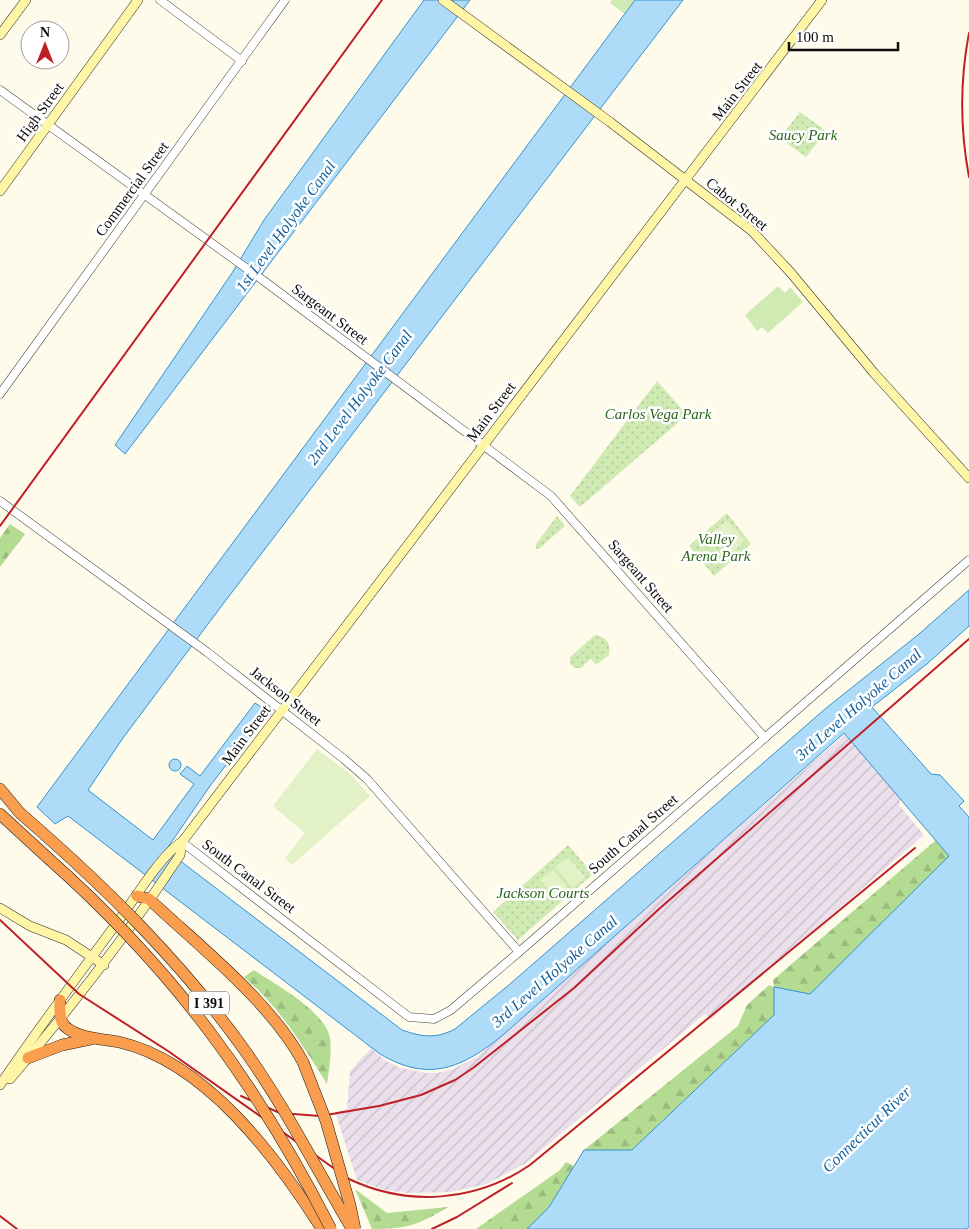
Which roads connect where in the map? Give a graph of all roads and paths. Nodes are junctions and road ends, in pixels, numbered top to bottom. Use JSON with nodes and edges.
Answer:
{"nodes":[{"id":1,"x":26,"y":0,"type":"edge"},
{"id":2,"x":138,"y":0,"type":"edge"},
{"id":3,"x":160,"y":0,"type":"edge"},
{"id":4,"x":285,"y":0,"type":"edge"},
{"id":5,"x":443,"y":0,"type":"edge"},
{"id":6,"x":822,"y":0,"type":"edge"},
{"id":7,"x":0,"y":35,"type":"edge"},
{"id":8,"x":242,"y":61,"type":"junction"},
{"id":9,"x":0,"y":90,"type":"edge"},
{"id":10,"x":48,"y":125,"type":"junction"},
{"id":11,"x":685,"y":180,"type":"junction"},
{"id":12,"x":0,"y":191,"type":"edge"},
{"id":13,"x":144,"y":195,"type":"junction"},
{"id":14,"x":0,"y":394,"type":"edge"},
{"id":15,"x":484,"y":444,"type":"junction"},
{"id":16,"x":969,"y":478,"type":"edge"},
{"id":17,"x":0,"y":501,"type":"edge"},
{"id":18,"x":969,"y":560,"type":"edge"},
{"id":19,"x":283,"y":710,"type":"junction"},
{"id":20,"x":765,"y":738,"type":"junction"},
{"id":21,"x":0,"y":790,"type":"edge"},
{"id":22,"x":0,"y":797,"type":"edge"},
{"id":23,"x":20,"y":813,"type":"junction"},
{"id":24,"x":0,"y":814,"type":"edge"},
{"id":25,"x":0,"y":820,"type":"edge"},
{"id":26,"x":182,"y":842,"type":"junction"},
{"id":27,"x":176,"y":852,"type":"junction"},
{"id":28,"x":49,"y":859,"type":"junction"},
{"id":29,"x":136,"y":896,"type":"junction"},
{"id":30,"x":150,"y":900,"type":"junction"},
{"id":31,"x":0,"y":908,"type":"edge"},
{"id":32,"x":519,"y":952,"type":"junction"},
{"id":33,"x":92,"y":957,"type":"junction"},
{"id":34,"x":104,"y":965,"type":"junction"},
{"id":35,"x":60,"y":1000,"type":"junction"},
{"id":36,"x":61,"y":1020,"type":"junction"},
{"id":37,"x":101,"y":1039,"type":"junction"},
{"id":38,"x":28,"y":1058,"type":"junction"},
{"id":39,"x":0,"y":1085,"type":"edge"},
{"id":40,"x":0,"y":1091,"type":"edge"},
{"id":41,"x":322,"y":1229,"type":"edge"},
{"id":42,"x":331,"y":1229,"type":"edge"},
{"id":43,"x":353,"y":1229,"type":"edge"}],
"edges":[{"from":1,"to":7,"type":"main road"},
{"from":2,"to":10,"type":"main road","name":"High Street"},
{"from":3,"to":8,"type":"street"},
{"from":4,"to":8,"type":"street","name":"Commercial Street"},
{"from":5,"to":11,"type":"main road","name":"Cabot Street"},
{"from":6,"to":11,"type":"main road","name":"Main Street"},
{"from":8,"to":13,"type":"street","name":"Commercial Street"},
{"from":9,"to":10,"type":"street","name":"Sargeant Street"},
{"from":10,"to":12,"type":"main road","name":"High Street"},
{"from":10,"to":13,"type":"street","name":"Sargeant Street"},
{"from":11,"to":15,"type":"main road","name":"Main Street"},
{"from":11,"to":16,"type":"main road","name":"Cabot Street"},
{"from":13,"to":14,"type":"street","name":"Commercial Street"},
{"from":13,"to":15,"type":"street","name":"Sargeant Street"},
{"from":15,"to":19,"type":"main road","name":"Main Street"},
{"from":15,"to":20,"type":"street","name":"Sargeant Street"},
{"from":17,"to":19,"type":"street","name":"Jackson Street"},
{"from":18,"to":20,"type":"street","name":"South Canal Street"},
{"from":19,"to":26,"type":"main road","name":"Main Street"},
{"from":19,"to":32,"type":"street","name":"Jackson Street"},
{"from":20,"to":32,"type":"street","name":"South Canal Street"},
{"from":21,"to":23,"type":"highway"},
{"from":22,"to":23,"type":"highway"},
{"from":23,"to":43,"type":"highway","number":"I 391","bridge":true},
{"from":24,"to":28,"type":"highway"},
{"from":25,"to":28,"type":"highway"},
{"from":26,"to":27,"type":"main road","name":"Main Street"},
{"from":26,"to":32,"type":"street","name":"South Canal Street"},
{"from":27,"to":29,"type":"main road","name":"Main Street"},
{"from":27,"to":30,"type":"main road","name":"Main Street"},
{"from":28,"to":42,"type":"highway","number":"I 391","bridge":true},
{"from":29,"to":30,"type":"highway"},
{"from":29,"to":33,"type":"main road","name":"Main Street"},
{"from":30,"to":34,"type":"main road","name":"Main Street"},
{"from":30,"to":43,"type":"highway","bridge":true},
{"from":31,"to":33,"type":"main road"},
{"from":33,"to":34,"type":"main road"},
{"from":33,"to":35,"type":"main road","name":"Main Street"},
{"from":34,"to":36,"type":"main road","name":"Main Street"},
{"from":35,"to":36,"type":"highway"},
{"from":35,"to":39,"type":"main road","name":"Main Street"},
{"from":36,"to":37,"type":"highway"},
{"from":36,"to":38,"type":"main road","name":"Main Street"},
{"from":37,"to":38,"type":"highway"},
{"from":37,"to":41,"type":"highway"},
{"from":38,"to":40,"type":"main road","name":"Main Street"}]}
